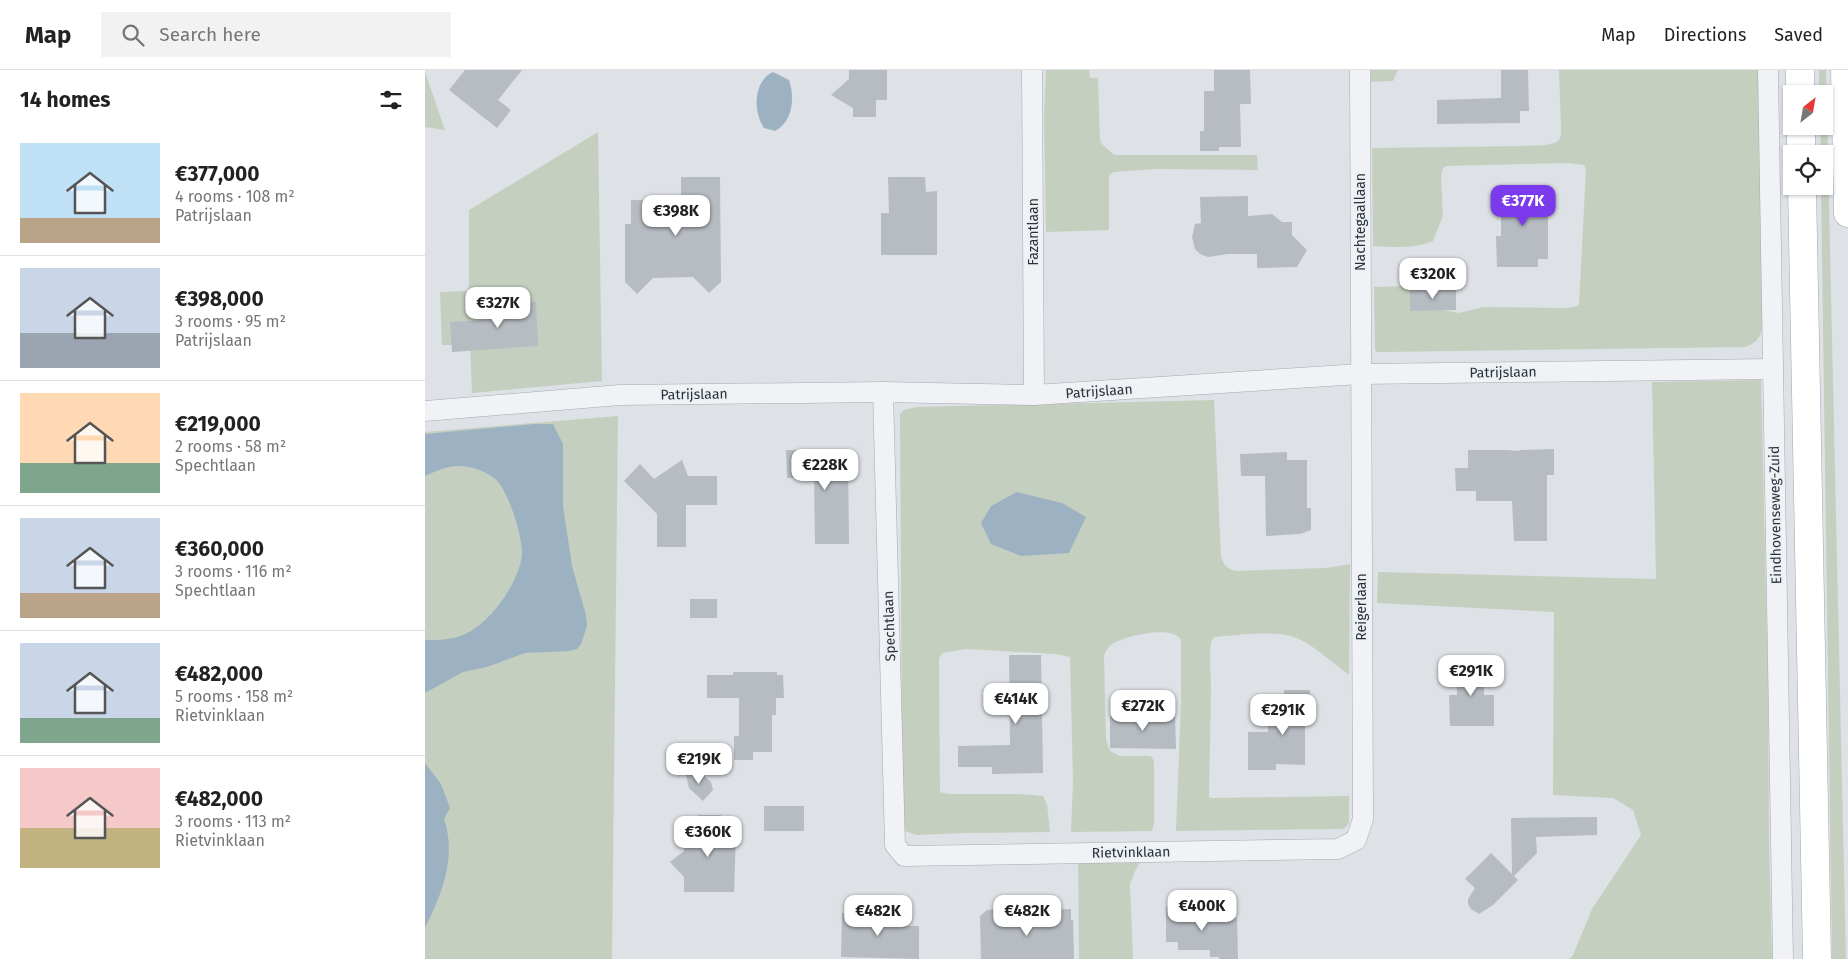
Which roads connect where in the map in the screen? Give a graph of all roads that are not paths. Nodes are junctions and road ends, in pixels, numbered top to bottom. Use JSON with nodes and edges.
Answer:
{"nodes":[{"id":1,"x":1032,"y":70,"type":"edge"},
{"id":2,"x":1360,"y":70,"type":"edge"},
{"id":3,"x":1768,"y":70,"type":"edge"},
{"id":4,"x":1800,"y":70,"type":"edge"},
{"id":5,"x":1845,"y":70,"type":"edge"},
{"id":6,"x":1800,"y":85,"type":"edge"},
{"id":7,"x":1802,"y":195,"type":"edge"},
{"id":8,"x":1848,"y":213,"type":"edge"},
{"id":9,"x":1772,"y":368,"type":"junction"},
{"id":10,"x":1360,"y":374,"type":"junction"},
{"id":11,"x":883,"y":392,"type":"junction"},
{"id":12,"x":1034,"y":395,"type":"junction"},
{"id":13,"x":425,"y":411,"type":"edge"},
{"id":14,"x":1356,"y":840,"type":"joint"},
{"id":15,"x":905,"y":856,"type":"joint"},
{"id":16,"x":1783,"y":959,"type":"edge"},
{"id":17,"x":1817,"y":959,"type":"edge"}],
"edges":[{"from":1,"to":12,"type":"street","name":"Fazantlaan"},
{"from":2,"to":10,"type":"street","name":"Nachtegaallaan"},
{"from":3,"to":9,"type":"street","name":"Eindhovenseweg-Zuid"},
{"from":4,"to":6,"type":"main road"},
{"from":5,"to":8,"type":"main road"},
{"from":7,"to":17,"type":"main road"},
{"from":9,"to":10,"type":"street","name":"Patrijslaan"},
{"from":9,"to":16,"type":"street","name":"Eindhovenseweg-Zuid"},
{"from":10,"to":12,"type":"street","name":"Patrijslaan"},
{"from":10,"to":14,"type":"street","name":"Reigerlaan"},
{"from":11,"to":12,"type":"street","name":"Patrijslaan"},
{"from":11,"to":13,"type":"street","name":"Patrijslaan"},
{"from":11,"to":15,"type":"street","name":"Spechtlaan"},
{"from":14,"to":15,"type":"street","name":"Rietvinklaan"}]}
